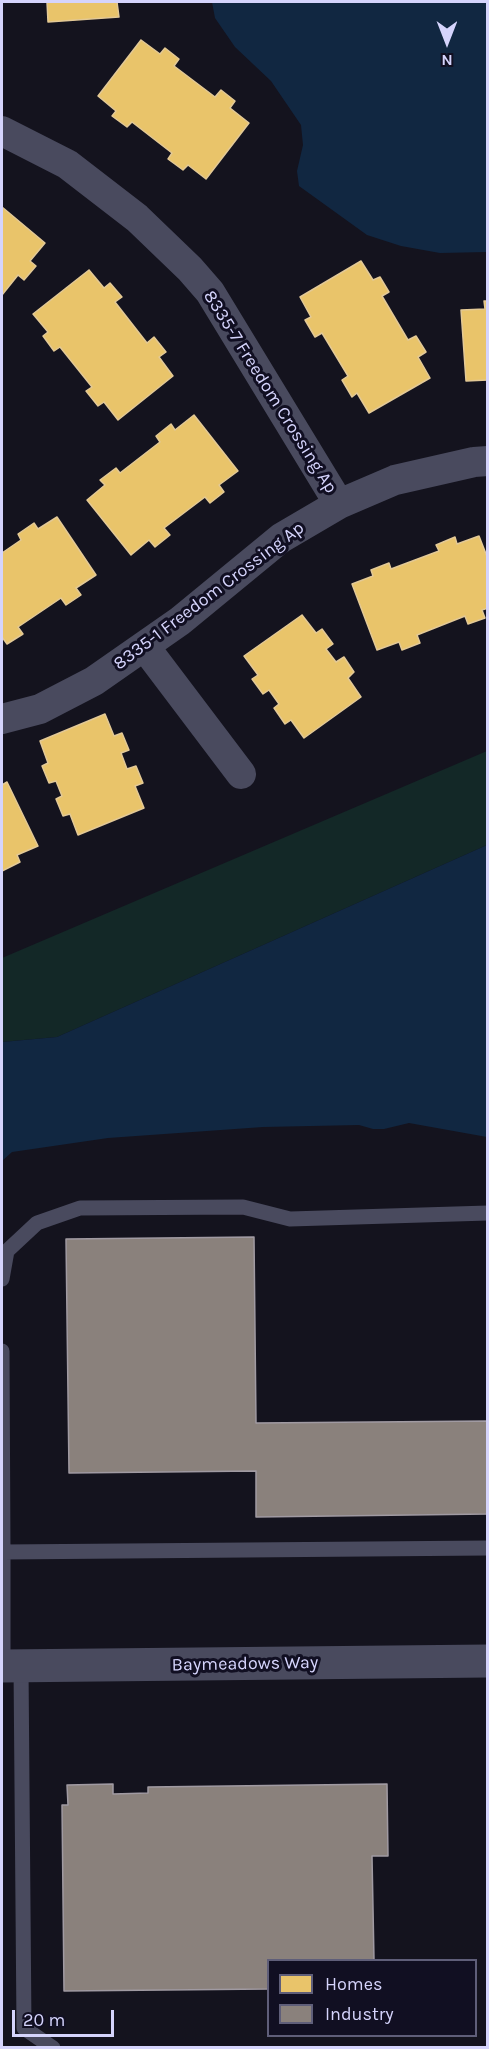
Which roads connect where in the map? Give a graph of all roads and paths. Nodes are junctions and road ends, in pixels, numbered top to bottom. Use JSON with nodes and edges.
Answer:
{"nodes":[{"id":1,"x":2,"y":131,"type":"edge"},
{"id":2,"x":488,"y":461,"type":"edge"},
{"id":3,"x":339,"y":504,"type":"junction"},
{"id":4,"x":145,"y":647,"type":"junction"},
{"id":5,"x":2,"y":719,"type":"edge"},
{"id":6,"x":241,"y":774,"type":"dead end"},
{"id":7,"x":488,"y":1213,"type":"edge"},
{"id":8,"x":2,"y":1279,"type":"edge"},
{"id":9,"x":2,"y":1351,"type":"edge"},
{"id":10,"x":488,"y":1548,"type":"edge"},
{"id":11,"x":3,"y":1552,"type":"junction"},
{"id":12,"x":488,"y":1661,"type":"edge"},
{"id":13,"x":9,"y":1666,"type":"edge"},
{"id":14,"x":53,"y":2048,"type":"edge"}],
"edges":[{"from":1,"to":3,"type":"street","name":"8335-7 Freedom Crossing Ap"},
{"from":2,"to":3,"type":"street","name":"8335-1 Freedom Crossing Ap"},
{"from":3,"to":4,"type":"street","name":"8335-1 Freedom Crossing Ap"},
{"from":4,"to":5,"type":"street","name":"8335-1 Freedom Crossing Ap"},
{"from":4,"to":6,"type":"street"},
{"from":7,"to":8,"type":"lane"},
{"from":9,"to":11,"type":"lane"},
{"from":10,"to":11,"type":"lane"},
{"from":11,"to":13,"type":"lane"},
{"from":12,"to":13,"type":"street","name":"Baymeadows Way"},
{"from":13,"to":14,"type":"lane"}]}
